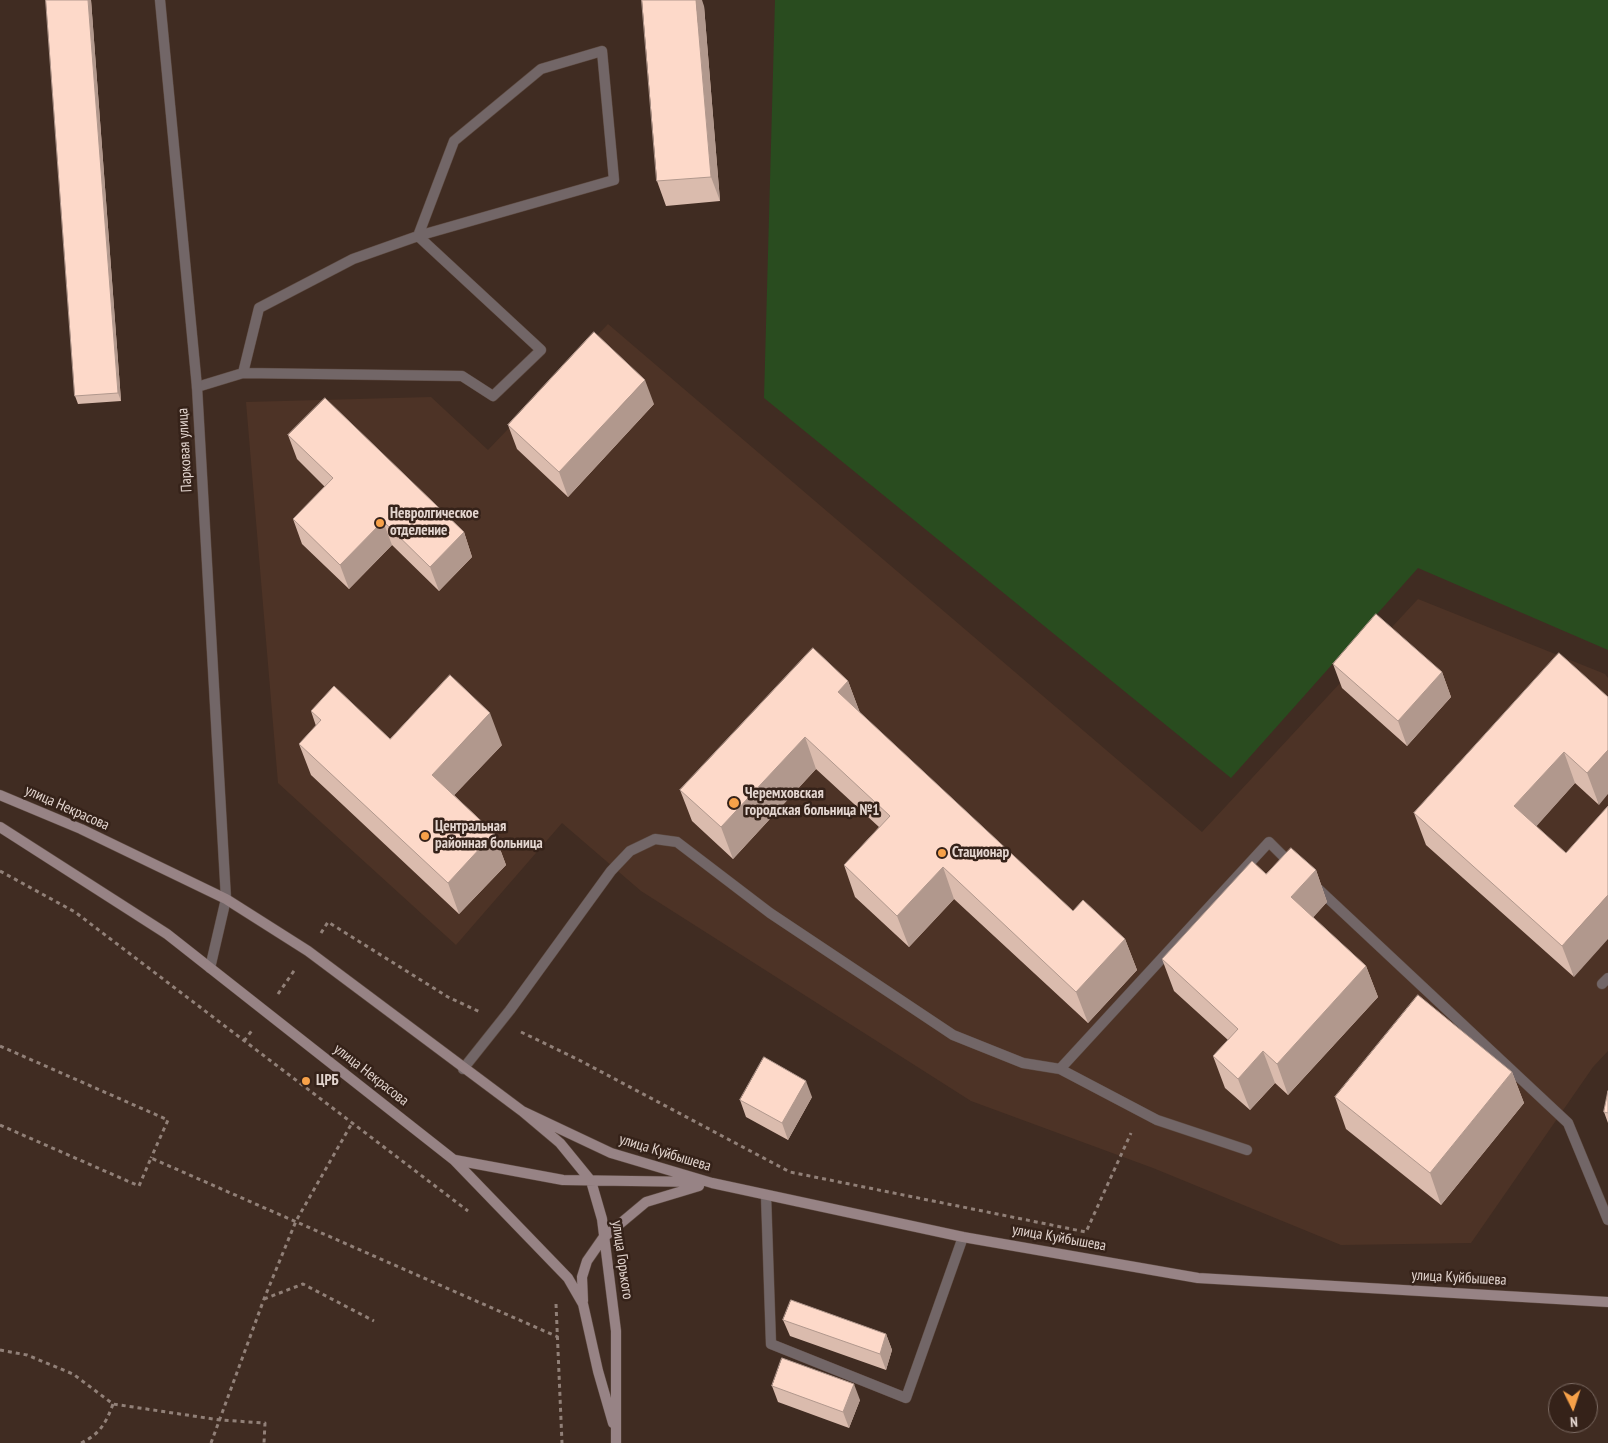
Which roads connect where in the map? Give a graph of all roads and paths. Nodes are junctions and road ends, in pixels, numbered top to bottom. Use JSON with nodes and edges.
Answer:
{"nodes":[{"id":1,"x":160,"y":0,"type":"edge"},
{"id":2,"x":418,"y":236,"type":"junction"},
{"id":3,"x":243,"y":373,"type":"junction"},
{"id":4,"x":197,"y":387,"type":"junction"},
{"id":5,"x":0,"y":795,"type":"edge"},
{"id":6,"x":0,"y":827,"type":"edge"},
{"id":7,"x":0,"y":871,"type":"edge"},
{"id":8,"x":226,"y":899,"type":"junction"},
{"id":9,"x":308,"y":950,"type":"junction"},
{"id":10,"x":210,"y":968,"type":"junction"},
{"id":11,"x":266,"y":1010,"type":"junction"},
{"id":12,"x":500,"y":1022,"type":"junction"},
{"id":13,"x":244,"y":1041,"type":"junction"},
{"id":14,"x":0,"y":1046,"type":"edge"},
{"id":15,"x":1060,"y":1068,"type":"junction"},
{"id":16,"x":463,"y":1069,"type":"junction"},
{"id":17,"x":522,"y":1111,"type":"junction"},
{"id":18,"x":1141,"y":1112,"type":"junction"},
{"id":19,"x":352,"y":1123,"type":"junction"},
{"id":20,"x":0,"y":1125,"type":"edge"},
{"id":21,"x":1247,"y":1150,"type":"dead end"},
{"id":22,"x":151,"y":1158,"type":"junction"},
{"id":23,"x":454,"y":1160,"type":"junction"},
{"id":24,"x":591,"y":1182,"type":"junction"},
{"id":25,"x":712,"y":1183,"type":"junction"},
{"id":26,"x":766,"y":1195,"type":"junction"},
{"id":27,"x":476,"y":1216,"type":"dead end"},
{"id":28,"x":1608,"y":1220,"type":"edge"},
{"id":29,"x":296,"y":1221,"type":"junction"},
{"id":30,"x":963,"y":1237,"type":"junction"},
{"id":31,"x":603,"y":1238,"type":"junction"},
{"id":32,"x":264,"y":1299,"type":"junction"},
{"id":33,"x":555,"y":1301,"type":"dead end"},
{"id":34,"x":1608,"y":1302,"type":"edge"},
{"id":35,"x":584,"y":1304,"type":"junction"},
{"id":36,"x":374,"y":1321,"type":"dead end"},
{"id":37,"x":558,"y":1337,"type":"junction"},
{"id":38,"x":0,"y":1350,"type":"edge"},
{"id":39,"x":114,"y":1404,"type":"junction"},
{"id":40,"x":220,"y":1420,"type":"junction"},
{"id":41,"x":616,"y":1439,"type":"edge"},
{"id":42,"x":81,"y":1443,"type":"edge"},
{"id":43,"x":211,"y":1443,"type":"edge"},
{"id":44,"x":264,"y":1443,"type":"edge"},
{"id":45,"x":562,"y":1443,"type":"edge"}],
"edges":[{"from":1,"to":4,"type":"street","name":"Парковая улица"},
{"from":2,"to":2,"type":"street"},
{"from":2,"to":3,"type":"street"},
{"from":2,"to":3,"type":"street"},
{"from":3,"to":4,"type":"street"},
{"from":4,"to":8,"type":"street","name":"Парковая улица"},
{"from":5,"to":8,"type":"street","name":"улица Некрасова"},
{"from":6,"to":10,"type":"street","name":"улица Некрасова"},
{"from":7,"to":13,"type":"path"},
{"from":8,"to":9,"type":"street","name":"улица Некрасова"},
{"from":8,"to":10,"type":"street","name":"Парковая улица"},
{"from":9,"to":11,"type":"path"},
{"from":9,"to":12,"type":"path"},
{"from":9,"to":16,"type":"street","name":"улица Некрасова"},
{"from":10,"to":11,"type":"street","name":"улица Некрасова"},
{"from":11,"to":13,"type":"path"},
{"from":11,"to":23,"type":"street","name":"улица Некрасова"},
{"from":12,"to":15,"type":"street"},
{"from":12,"to":16,"type":"street"},
{"from":12,"to":18,"type":"path"},
{"from":13,"to":19,"type":"path"},
{"from":14,"to":22,"type":"path"},
{"from":15,"to":18,"type":"street"},
{"from":15,"to":28,"type":"street"},
{"from":16,"to":17,"type":"street","name":"улица Некрасова"},
{"from":17,"to":24,"type":"street","name":"улица Горького"},
{"from":17,"to":25,"type":"street","name":"улица Куйбышева"},
{"from":18,"to":21,"type":"street"},
{"from":19,"to":27,"type":"path"},
{"from":19,"to":29,"type":"path"},
{"from":20,"to":22,"type":"path"},
{"from":22,"to":29,"type":"path"},
{"from":23,"to":24,"type":"street"},
{"from":23,"to":35,"type":"street","name":"улица Некрасова"},
{"from":24,"to":25,"type":"street"},
{"from":24,"to":31,"type":"street","name":"улица Горького"},
{"from":25,"to":26,"type":"street","name":"улица Куйбышева"},
{"from":25,"to":31,"type":"street"},
{"from":26,"to":30,"type":"street","name":"улица Куйбышева"},
{"from":26,"to":30,"type":"street"},
{"from":29,"to":32,"type":"path"},
{"from":29,"to":37,"type":"path"},
{"from":30,"to":34,"type":"street","name":"улица Куйбышева"},
{"from":31,"to":35,"type":"street"},
{"from":31,"to":41,"type":"street","name":"улица Горького"},
{"from":32,"to":36,"type":"path"},
{"from":32,"to":40,"type":"path"},
{"from":33,"to":37,"type":"path"},
{"from":35,"to":41,"type":"street","name":"улица Некрасова"},
{"from":37,"to":45,"type":"path"},
{"from":38,"to":39,"type":"path"},
{"from":39,"to":40,"type":"path"},
{"from":39,"to":42,"type":"path"},
{"from":40,"to":43,"type":"path"},
{"from":40,"to":44,"type":"path"}]}
